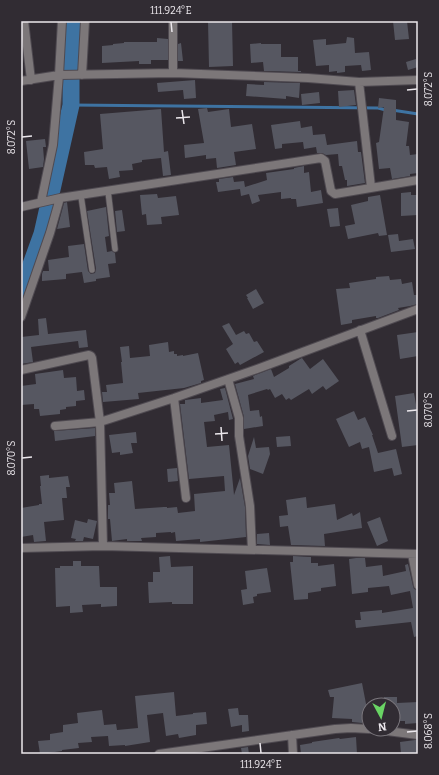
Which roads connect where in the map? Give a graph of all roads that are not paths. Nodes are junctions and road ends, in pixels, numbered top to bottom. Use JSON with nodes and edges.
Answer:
{"nodes":[{"id":1,"x":24,"y":21,"type":"edge"},
{"id":2,"x":62,"y":21,"type":"edge"},
{"id":3,"x":85,"y":21,"type":"edge"},
{"id":4,"x":173,"y":21,"type":"edge"},
{"id":5,"x":173,"y":73,"type":"junction"},
{"id":6,"x":62,"y":75,"type":"junction"},
{"id":7,"x":78,"y":75,"type":"junction"},
{"id":8,"x":31,"y":80,"type":"junction"},
{"id":9,"x":418,"y":80,"type":"edge"},
{"id":10,"x":21,"y":81,"type":"edge"},
{"id":11,"x":359,"y":82,"type":"junction"},
{"id":12,"x":418,"y":180,"type":"edge"},
{"id":13,"x":371,"y":187,"type":"junction"},
{"id":14,"x":108,"y":191,"type":"junction"},
{"id":15,"x":80,"y":196,"type":"junction"},
{"id":16,"x":60,"y":199,"type":"junction"},
{"id":17,"x":43,"y":202,"type":"junction"},
{"id":18,"x":21,"y":207,"type":"edge"},
{"id":19,"x":115,"y":249,"type":"dead end"},
{"id":20,"x":92,"y":270,"type":"dead end"},
{"id":21,"x":418,"y":309,"type":"edge"},
{"id":22,"x":21,"y":317,"type":"edge"},
{"id":23,"x":360,"y":330,"type":"junction"},
{"id":24,"x":21,"y":370,"type":"edge"},
{"id":25,"x":228,"y":379,"type":"junction"},
{"id":26,"x":174,"y":398,"type":"junction"},
{"id":27,"x":100,"y":422,"type":"junction"},
{"id":28,"x":55,"y":426,"type":"dead end"},
{"id":29,"x":392,"y":436,"type":"dead end"},
{"id":30,"x":186,"y":498,"type":"dead end"},
{"id":31,"x":103,"y":546,"type":"junction"},
{"id":32,"x":21,"y":548,"type":"edge"},
{"id":33,"x":252,"y":550,"type":"junction"},
{"id":34,"x":415,"y":554,"type":"edge"},
{"id":35,"x":418,"y":585,"type":"edge"},
{"id":36,"x":361,"y":729,"type":"edge"},
{"id":37,"x":401,"y":734,"type":"edge"},
{"id":38,"x":292,"y":735,"type":"junction"},
{"id":39,"x":418,"y":736,"type":"edge"},
{"id":40,"x":204,"y":751,"type":"edge"},
{"id":41,"x":160,"y":754,"type":"edge"},
{"id":42,"x":293,"y":754,"type":"edge"}],
"edges":[{"from":1,"to":8,"type":"street"},
{"from":2,"to":6,"type":"street"},
{"from":3,"to":7,"type":"street"},
{"from":4,"to":5,"type":"street"},
{"from":5,"to":7,"type":"street"},
{"from":5,"to":11,"type":"street"},
{"from":6,"to":7,"type":"street"},
{"from":6,"to":8,"type":"street"},
{"from":6,"to":17,"type":"street"},
{"from":8,"to":10,"type":"street"},
{"from":9,"to":11,"type":"street"},
{"from":11,"to":13,"type":"street"},
{"from":12,"to":13,"type":"street"},
{"from":13,"to":14,"type":"street"},
{"from":14,"to":15,"type":"street"},
{"from":14,"to":19,"type":"lane"},
{"from":15,"to":16,"type":"street"},
{"from":15,"to":20,"type":"lane"},
{"from":16,"to":17,"type":"street"},
{"from":16,"to":22,"type":"street"},
{"from":17,"to":18,"type":"street"},
{"from":21,"to":23,"type":"street"},
{"from":23,"to":25,"type":"street"},
{"from":23,"to":29,"type":"street"},
{"from":24,"to":27,"type":"street"},
{"from":25,"to":26,"type":"street"},
{"from":25,"to":33,"type":"street"},
{"from":26,"to":27,"type":"street"},
{"from":26,"to":30,"type":"street"},
{"from":27,"to":28,"type":"street"},
{"from":27,"to":31,"type":"street"},
{"from":31,"to":32,"type":"street"},
{"from":31,"to":33,"type":"street"},
{"from":33,"to":34,"type":"street"},
{"from":34,"to":35,"type":"street"},
{"from":36,"to":38,"type":"street"},
{"from":37,"to":39,"type":"street"},
{"from":38,"to":40,"type":"street"},
{"from":38,"to":42,"type":"street"},
{"from":40,"to":41,"type":"street"}]}
